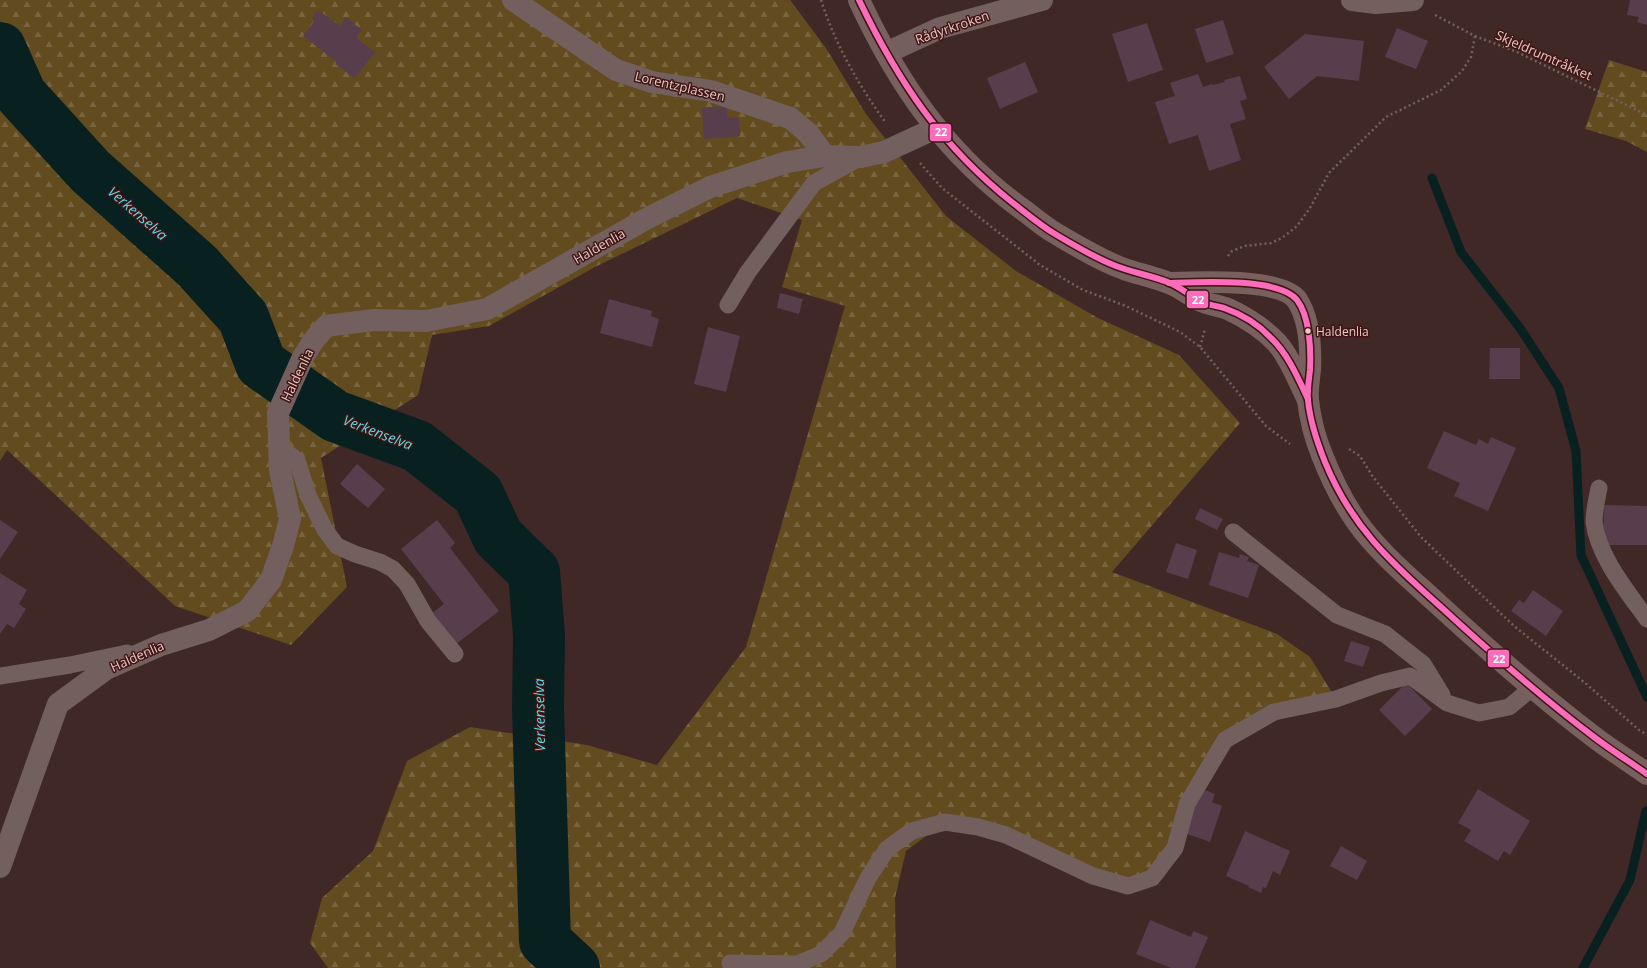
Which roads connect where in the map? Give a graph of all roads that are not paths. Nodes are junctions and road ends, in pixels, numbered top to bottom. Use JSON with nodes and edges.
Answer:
{"nodes":[{"id":1,"x":513,"y":0,"type":"edge"},
{"id":2,"x":859,"y":0,"type":"edge"},
{"id":3,"x":1042,"y":0,"type":"edge"},
{"id":4,"x":1352,"y":0,"type":"edge"},
{"id":5,"x":1413,"y":0,"type":"edge"},
{"id":6,"x":886,"y":53,"type":"junction"},
{"id":7,"x":936,"y":128,"type":"junction"},
{"id":8,"x":825,"y":156,"type":"junction"},
{"id":9,"x":861,"y":157,"type":"junction"},
{"id":10,"x":1169,"y":283,"type":"junction"},
{"id":11,"x":728,"y":306,"type":"dead end"},
{"id":12,"x":1308,"y":399,"type":"junction"},
{"id":13,"x":280,"y":448,"type":"junction"},
{"id":14,"x":1599,"y":488,"type":"dead end"},
{"id":15,"x":1232,"y":532,"type":"dead end"},
{"id":16,"x":1647,"y":619,"type":"edge"},
{"id":17,"x":161,"y":645,"type":"junction"},
{"id":18,"x":455,"y":654,"type":"dead end"},
{"id":19,"x":0,"y":676,"type":"edge"},
{"id":20,"x":1532,"y":688,"type":"junction"},
{"id":21,"x":1447,"y":703,"type":"junction"},
{"id":22,"x":1647,"y":774,"type":"edge"},
{"id":23,"x":0,"y":867,"type":"edge"},
{"id":24,"x":730,"y":963,"type":"dead end"}],
"edges":[{"from":1,"to":8,"type":"street","name":"Lorentzplassen"},
{"from":2,"to":6,"type":"main road"},
{"from":3,"to":6,"type":"street","name":"Rådyrkroken"},
{"from":4,"to":5,"type":"street"},
{"from":6,"to":7,"type":"main road"},
{"from":7,"to":9,"type":"street","name":"Haldenlia"},
{"from":7,"to":10,"type":"main road"},
{"from":8,"to":9,"type":"street","name":"Haldenlia"},
{"from":8,"to":13,"type":"street","name":"Haldenlia"},
{"from":9,"to":11,"type":"lane"},
{"from":10,"to":12,"type":"main road"},
{"from":10,"to":12,"type":"main road"},
{"from":12,"to":20,"type":"main road"},
{"from":13,"to":17,"type":"street","name":"Haldenlia"},
{"from":13,"to":18,"type":"lane"},
{"from":14,"to":16,"type":"lane"},
{"from":15,"to":21,"type":"lane"},
{"from":17,"to":19,"type":"lane"},
{"from":17,"to":23,"type":"street","name":"Haldenlia"},
{"from":20,"to":21,"type":"lane"},
{"from":20,"to":22,"type":"main road"},
{"from":21,"to":24,"type":"lane"}]}
